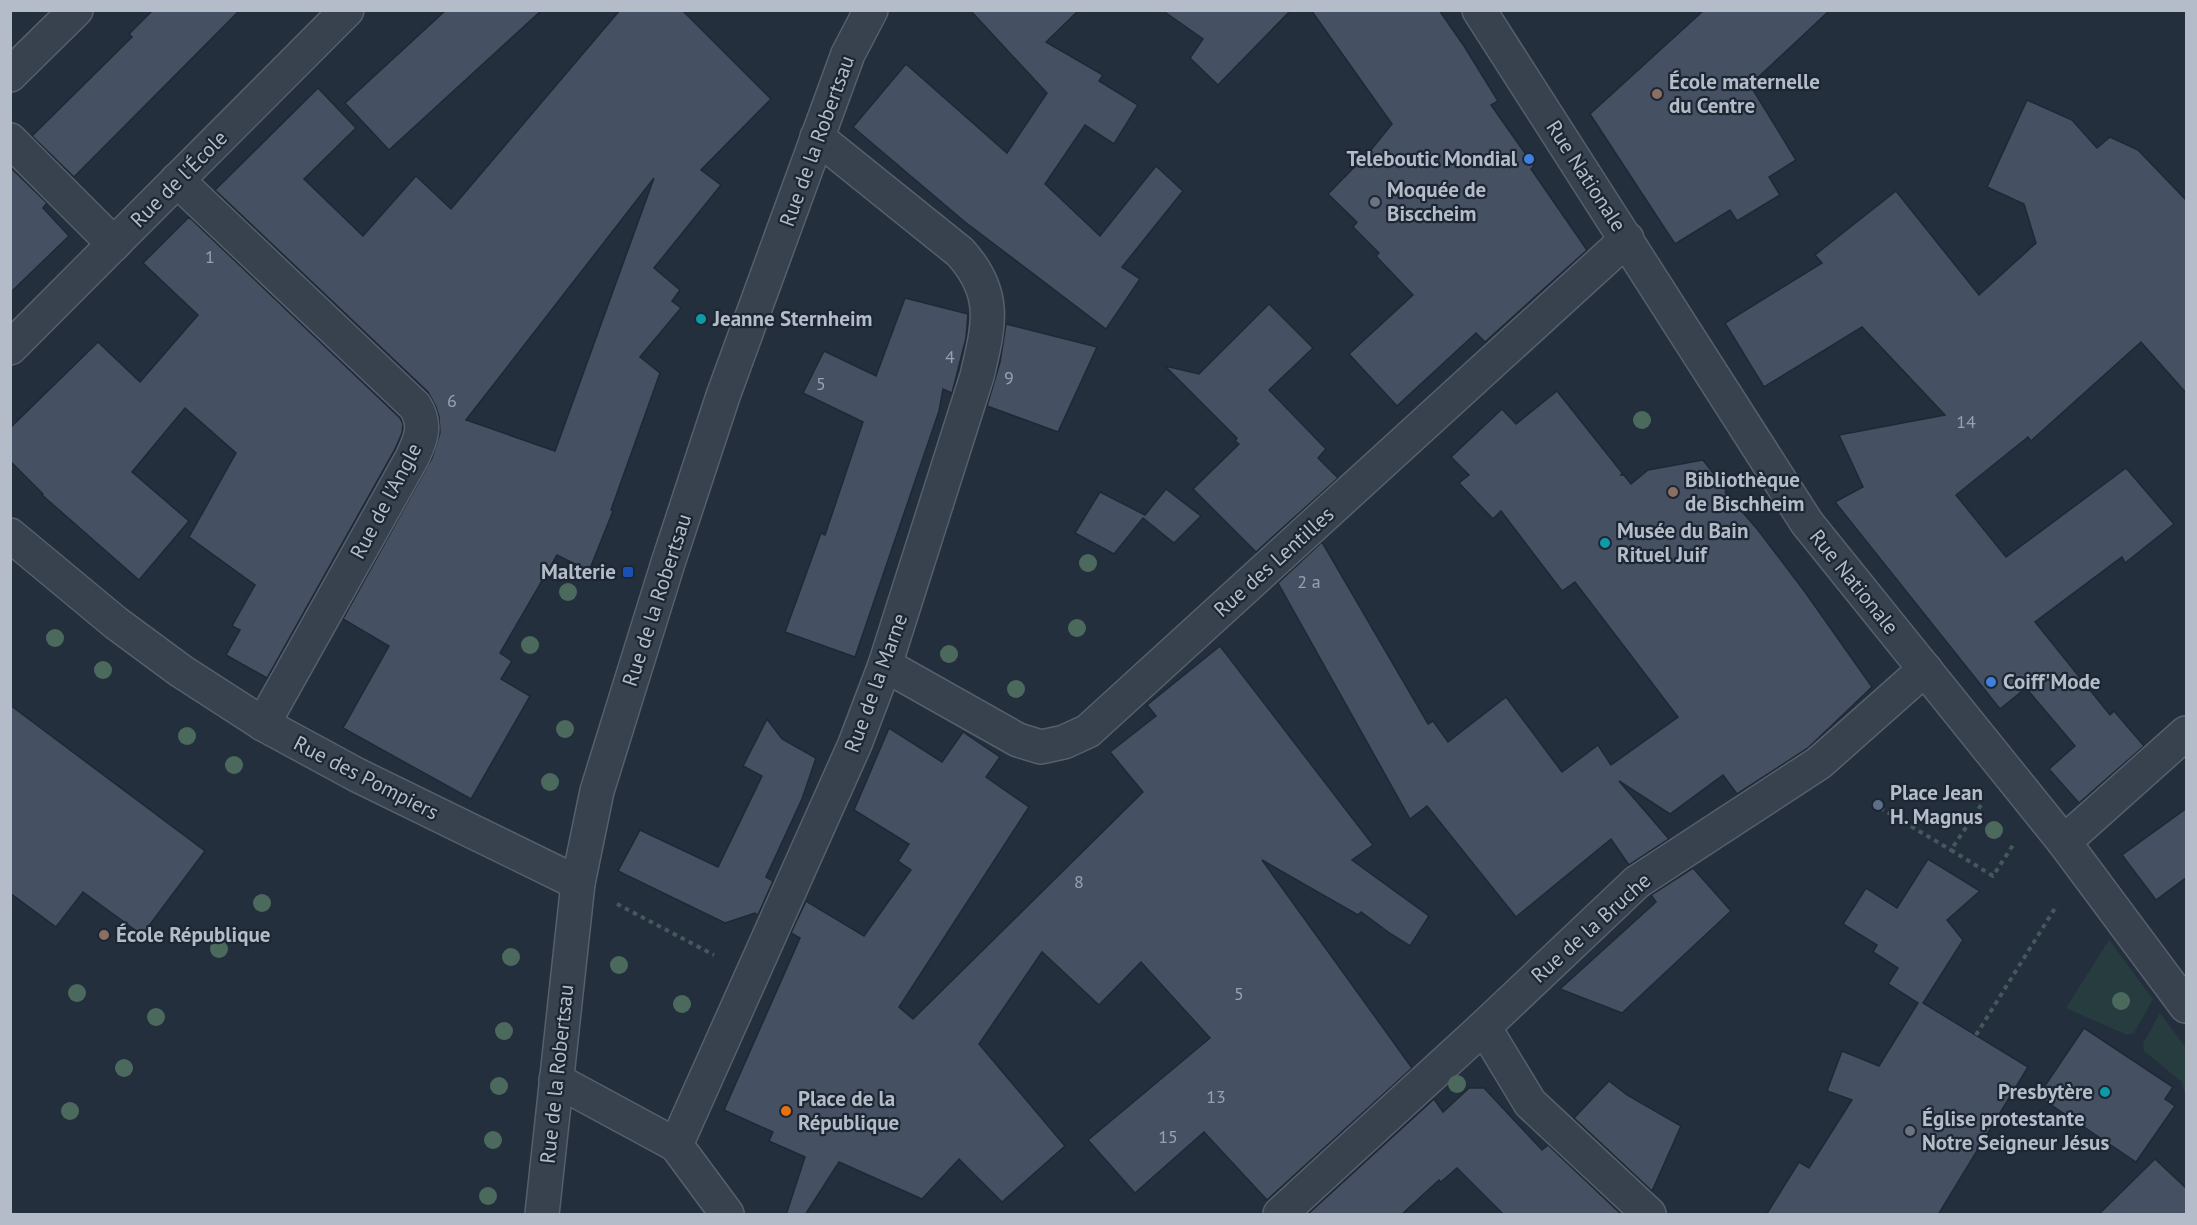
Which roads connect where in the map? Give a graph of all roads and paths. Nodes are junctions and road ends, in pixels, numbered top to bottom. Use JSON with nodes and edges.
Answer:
{"nodes":[{"id":1,"x":76,"y":10,"type":"edge"},
{"id":2,"x":347,"y":10,"type":"edge"},
{"id":3,"x":871,"y":10,"type":"edge"},
{"id":4,"x":1479,"y":10,"type":"edge"},
{"id":5,"x":10,"y":75,"type":"edge"},
{"id":6,"x":818,"y":137,"type":"junction"},
{"id":7,"x":10,"y":140,"type":"edge"},
{"id":8,"x":177,"y":180,"type":"junction"},
{"id":9,"x":1627,"y":240,"type":"junction"},
{"id":10,"x":114,"y":244,"type":"junction"},
{"id":11,"x":10,"y":348,"type":"edge"},
{"id":12,"x":10,"y":535,"type":"edge"},
{"id":13,"x":885,"y":665,"type":"junction"},
{"id":14,"x":1925,"y":669,"type":"junction"},
{"id":15,"x":263,"y":724,"type":"junction"},
{"id":16,"x":2187,"y":732,"type":"edge"},
{"id":17,"x":2004,"y":770,"type":"junction"},
{"id":18,"x":1880,"y":808,"type":"dead end"},
{"id":19,"x":2036,"y":809,"type":"junction"},
{"id":20,"x":1951,"y":850,"type":"junction"},
{"id":21,"x":2073,"y":854,"type":"junction"},
{"id":22,"x":578,"y":883,"type":"junction"},
{"id":23,"x":751,"y":975,"type":"junction"},
{"id":24,"x":2187,"y":1006,"type":"edge"},
{"id":25,"x":1484,"y":1026,"type":"junction"},
{"id":26,"x":1976,"y":1035,"type":"dead end"},
{"id":27,"x":556,"y":1080,"type":"junction"},
{"id":28,"x":676,"y":1145,"type":"junction"},
{"id":29,"x":542,"y":1215,"type":"edge"},
{"id":30,"x":727,"y":1215,"type":"edge"},
{"id":31,"x":1280,"y":1215,"type":"edge"},
{"id":32,"x":1649,"y":1215,"type":"edge"}],
"edges":[{"from":1,"to":5,"type":"street"},
{"from":2,"to":8,"type":"street","name":"Rue de l'École"},
{"from":3,"to":6,"type":"street","name":"Rue de la Robertsau"},
{"from":4,"to":9,"type":"street","name":"Rue Nationale"},
{"from":6,"to":13,"type":"street","name":"Rue de la Marne"},
{"from":6,"to":22,"type":"street","name":"Rue de la Robertsau"},
{"from":7,"to":10,"type":"street"},
{"from":8,"to":10,"type":"street","name":"Rue de l'École"},
{"from":8,"to":15,"type":"street","name":"Rue de l'Angle"},
{"from":9,"to":13,"type":"street","name":"Rue des Lentilles"},
{"from":9,"to":14,"type":"street","name":"Rue Nationale"},
{"from":10,"to":11,"type":"street","name":"Rue de l'École"},
{"from":12,"to":15,"type":"street","name":"Rue des Pompiers"},
{"from":13,"to":23,"type":"street","name":"Rue de la Marne"},
{"from":14,"to":17,"type":"street","name":"Rue Nationale"},
{"from":14,"to":25,"type":"street","name":"Rue de la Bruche"},
{"from":15,"to":22,"type":"street","name":"Rue des Pompiers"},
{"from":16,"to":21,"type":"street"},
{"from":17,"to":19,"type":"street","name":"Rue Nationale"},
{"from":17,"to":20,"type":"path"},
{"from":18,"to":20,"type":"path"},
{"from":19,"to":20,"type":"path"},
{"from":19,"to":21,"type":"street","name":"Rue Nationale"},
{"from":21,"to":24,"type":"street","name":"Rue Nationale"},
{"from":21,"to":26,"type":"path"},
{"from":22,"to":23,"type":"path"},
{"from":22,"to":27,"type":"street","name":"Rue de la Robertsau"},
{"from":23,"to":28,"type":"street","name":"Rue de la Marne"},
{"from":25,"to":31,"type":"street","name":"Rue de la Bruche"},
{"from":25,"to":32,"type":"street"},
{"from":27,"to":28,"type":"street"},
{"from":27,"to":29,"type":"street","name":"Rue de la Robertsau"},
{"from":28,"to":30,"type":"street"}]}
